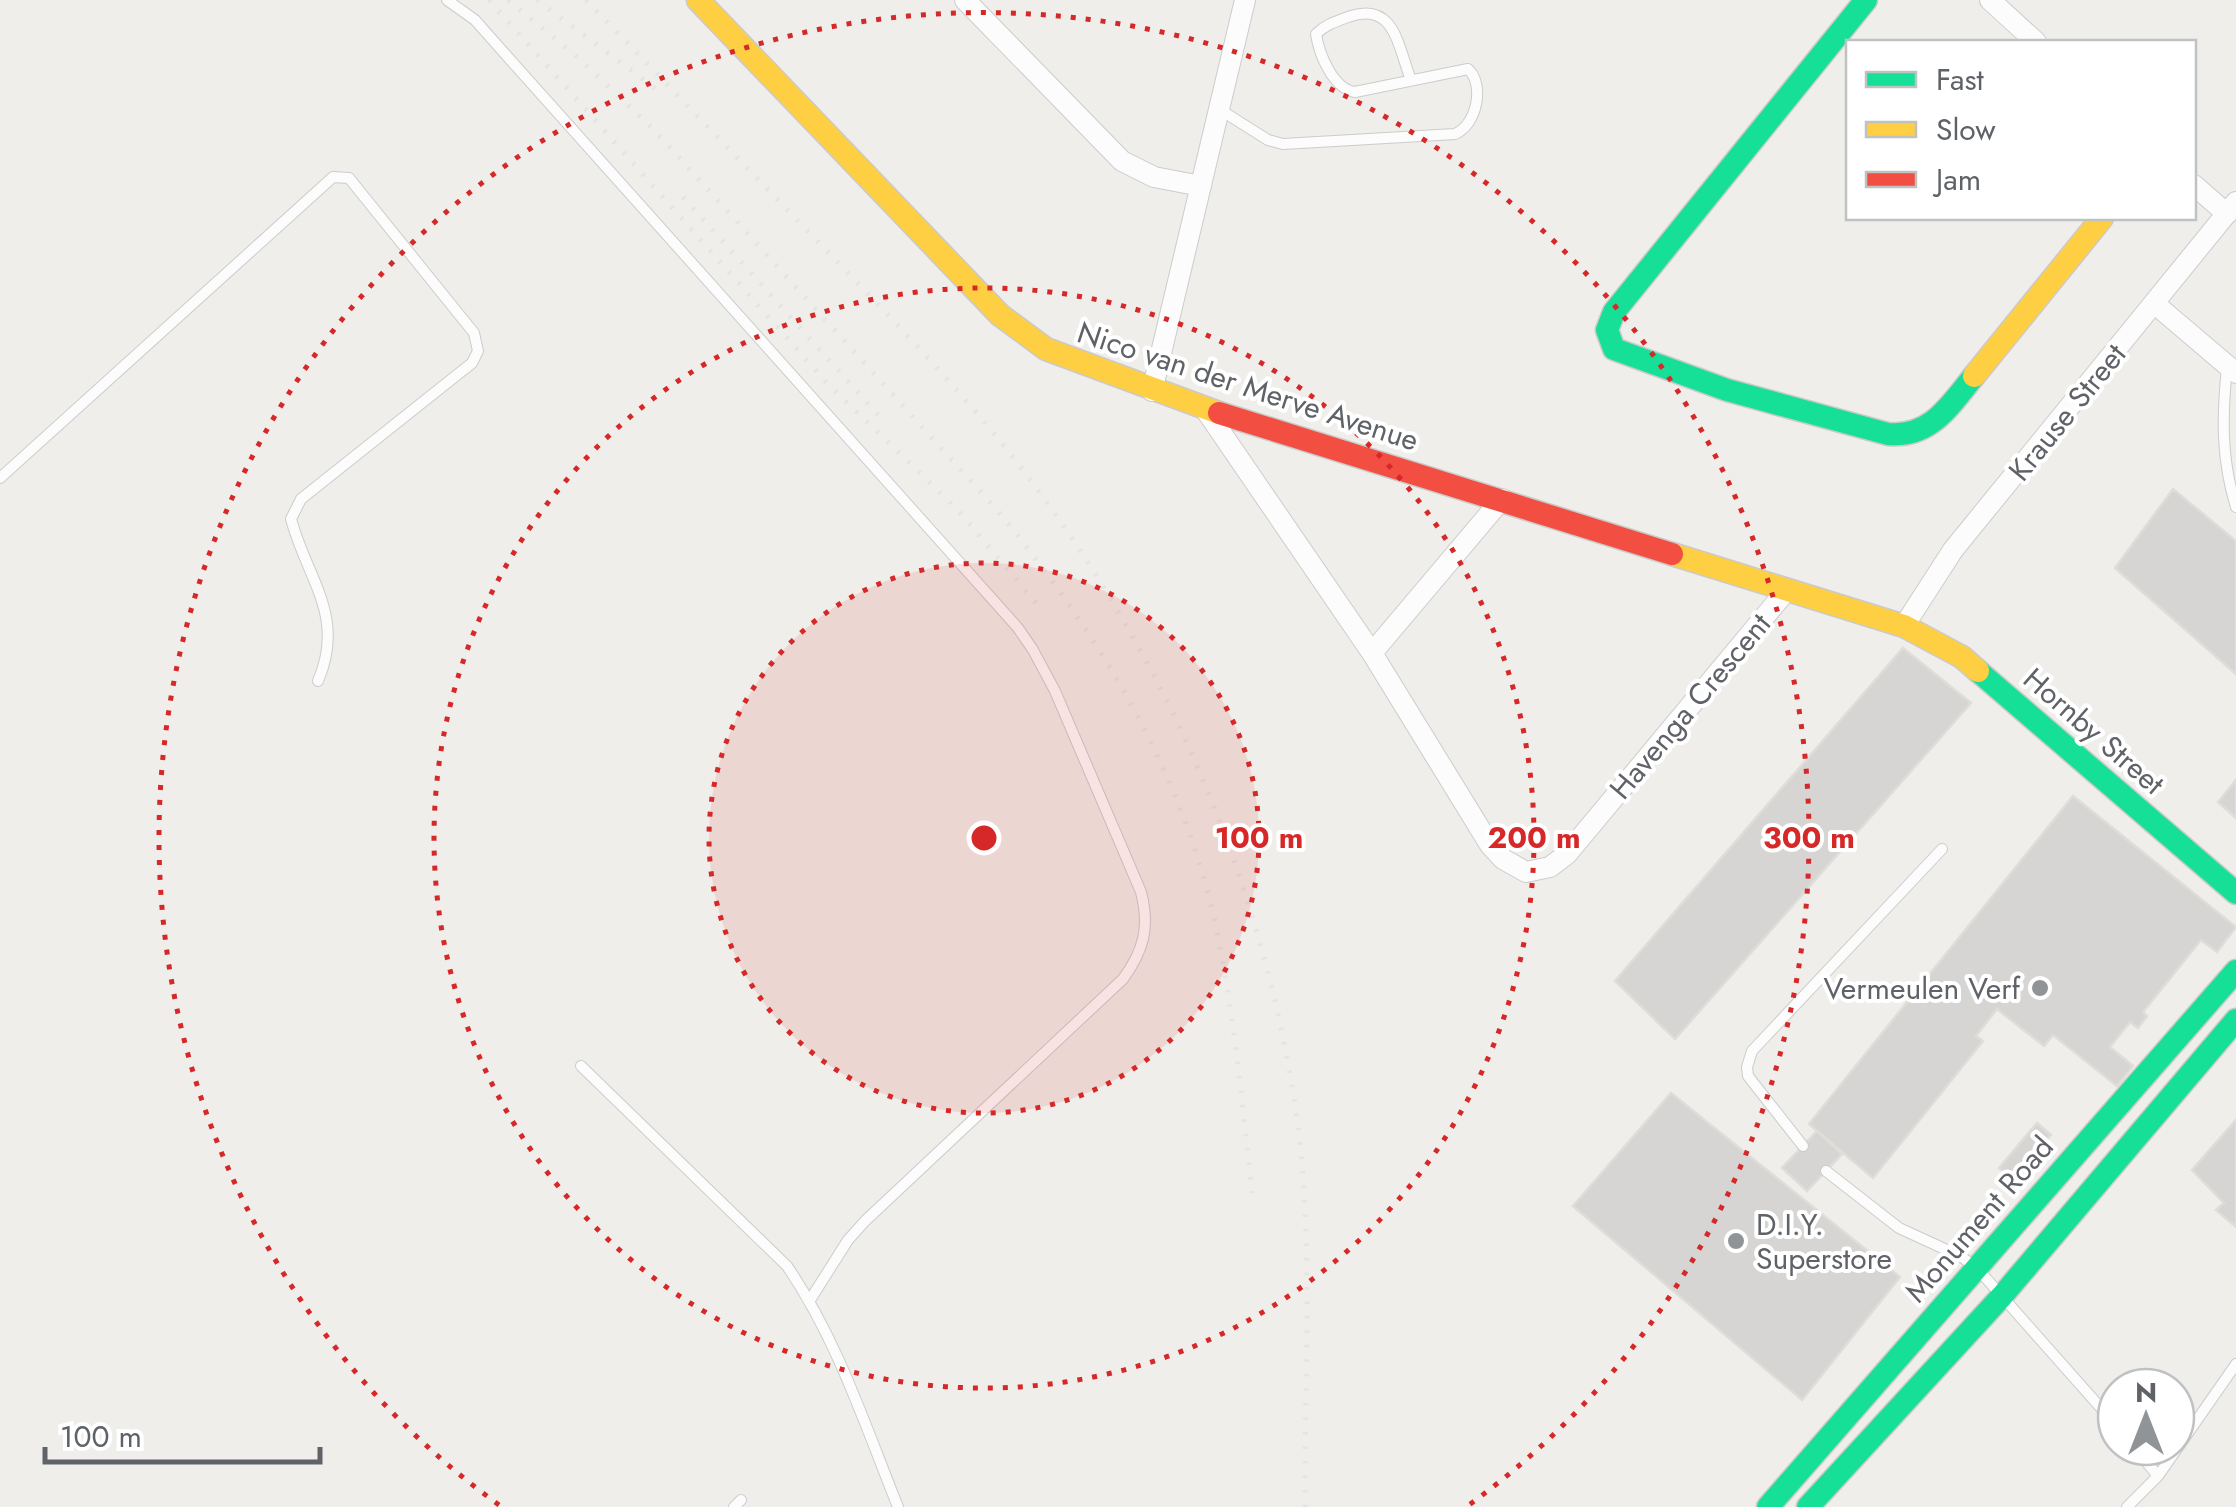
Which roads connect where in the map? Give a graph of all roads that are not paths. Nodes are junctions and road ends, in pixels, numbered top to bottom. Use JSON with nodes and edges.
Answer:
{"nodes":[{"id":1,"x":447,"y":0,"type":"edge"},
{"id":2,"x":698,"y":0,"type":"edge"},
{"id":3,"x":965,"y":0,"type":"edge"},
{"id":4,"x":1245,"y":0,"type":"edge"},
{"id":5,"x":1866,"y":0,"type":"edge"},
{"id":6,"x":1990,"y":0,"type":"edge"},
{"id":7,"x":2034,"y":40,"type":"edge"},
{"id":8,"x":1411,"y":80,"type":"junction"},
{"id":9,"x":1219,"y":108,"type":"junction"},
{"id":10,"x":2196,"y":185,"type":"edge"},
{"id":11,"x":1200,"y":186,"type":"junction"},
{"id":12,"x":2231,"y":208,"type":"edge"},
{"id":13,"x":2100,"y":220,"type":"edge"},
{"id":14,"x":2155,"y":304,"type":"junction"},
{"id":15,"x":2232,"y":370,"type":"edge"},
{"id":16,"x":1152,"y":391,"type":"junction"},
{"id":17,"x":1205,"y":409,"type":"junction"},
{"id":18,"x":0,"y":478,"type":"edge"},
{"id":19,"x":1502,"y":500,"type":"junction"},
{"id":20,"x":2236,"y":507,"type":"edge"},
{"id":21,"x":1786,"y":591,"type":"junction"},
{"id":22,"x":1904,"y":626,"type":"junction"},
{"id":23,"x":1372,"y":653,"type":"junction"},
{"id":24,"x":318,"y":680,"type":"dead end"},
{"id":25,"x":1942,"y":849,"type":"dead end"},
{"id":26,"x":2236,"y":893,"type":"edge"},
{"id":27,"x":2236,"y":972,"type":"edge"},
{"id":28,"x":2236,"y":1020,"type":"edge"},
{"id":29,"x":582,"y":1066,"type":"dead end"},
{"id":30,"x":1803,"y":1146,"type":"dead end"},
{"id":31,"x":1826,"y":1171,"type":"dead end"},
{"id":32,"x":1976,"y":1267,"type":"junction"},
{"id":33,"x":2002,"y":1296,"type":"junction"},
{"id":34,"x":810,"y":1300,"type":"junction"},
{"id":35,"x":2236,"y":1364,"type":"edge"},
{"id":36,"x":2096,"y":1402,"type":"edge"},
{"id":37,"x":2151,"y":1467,"type":"edge"},
{"id":38,"x":2158,"y":1476,"type":"junction"},
{"id":39,"x":898,"y":1507,"type":"edge"},
{"id":40,"x":1768,"y":1507,"type":"edge"},
{"id":41,"x":1808,"y":1507,"type":"edge"},
{"id":42,"x":2128,"y":1507,"type":"edge"}],
"edges":[{"from":1,"to":34,"type":"lane"},
{"from":2,"to":16,"type":"street","name":"Nico van der Merve Avenue"},
{"from":3,"to":11,"type":"street"},
{"from":4,"to":9,"type":"street"},
{"from":5,"to":13,"type":"street"},
{"from":6,"to":7,"type":"street"},
{"from":8,"to":8,"type":"lane"},
{"from":8,"to":9,"type":"lane"},
{"from":9,"to":11,"type":"street"},
{"from":10,"to":12,"type":"street"},
{"from":11,"to":16,"type":"street"},
{"from":12,"to":14,"type":"street","name":"Krause Street"},
{"from":14,"to":15,"type":"street"},
{"from":14,"to":22,"type":"street","name":"Krause Street"},
{"from":15,"to":20,"type":"lane"},
{"from":16,"to":17,"type":"street","name":"Nico van der Merve Avenue"},
{"from":17,"to":19,"type":"street","name":"Nico van der Merve Avenue"},
{"from":17,"to":23,"type":"street","name":"Havenga Crescent"},
{"from":18,"to":24,"type":"lane"},
{"from":19,"to":21,"type":"street","name":"Nico van der Merve Avenue"},
{"from":19,"to":23,"type":"street"},
{"from":21,"to":22,"type":"street","name":"Nico van der Merve Avenue"},
{"from":21,"to":23,"type":"street","name":"Havenga Crescent"},
{"from":22,"to":26,"type":"street","name":"Hornby Street"},
{"from":25,"to":30,"type":"lane"},
{"from":27,"to":32,"type":"street","name":"Monument Road"},
{"from":28,"to":33,"type":"street"},
{"from":29,"to":34,"type":"lane"},
{"from":31,"to":32,"type":"lane"},
{"from":32,"to":33,"type":"lane"},
{"from":32,"to":40,"type":"street","name":"Monument Road"},
{"from":33,"to":36,"type":"lane"},
{"from":33,"to":41,"type":"street"},
{"from":34,"to":39,"type":"lane"},
{"from":35,"to":38,"type":"lane"},
{"from":37,"to":38,"type":"lane"},
{"from":38,"to":42,"type":"lane"}]}
